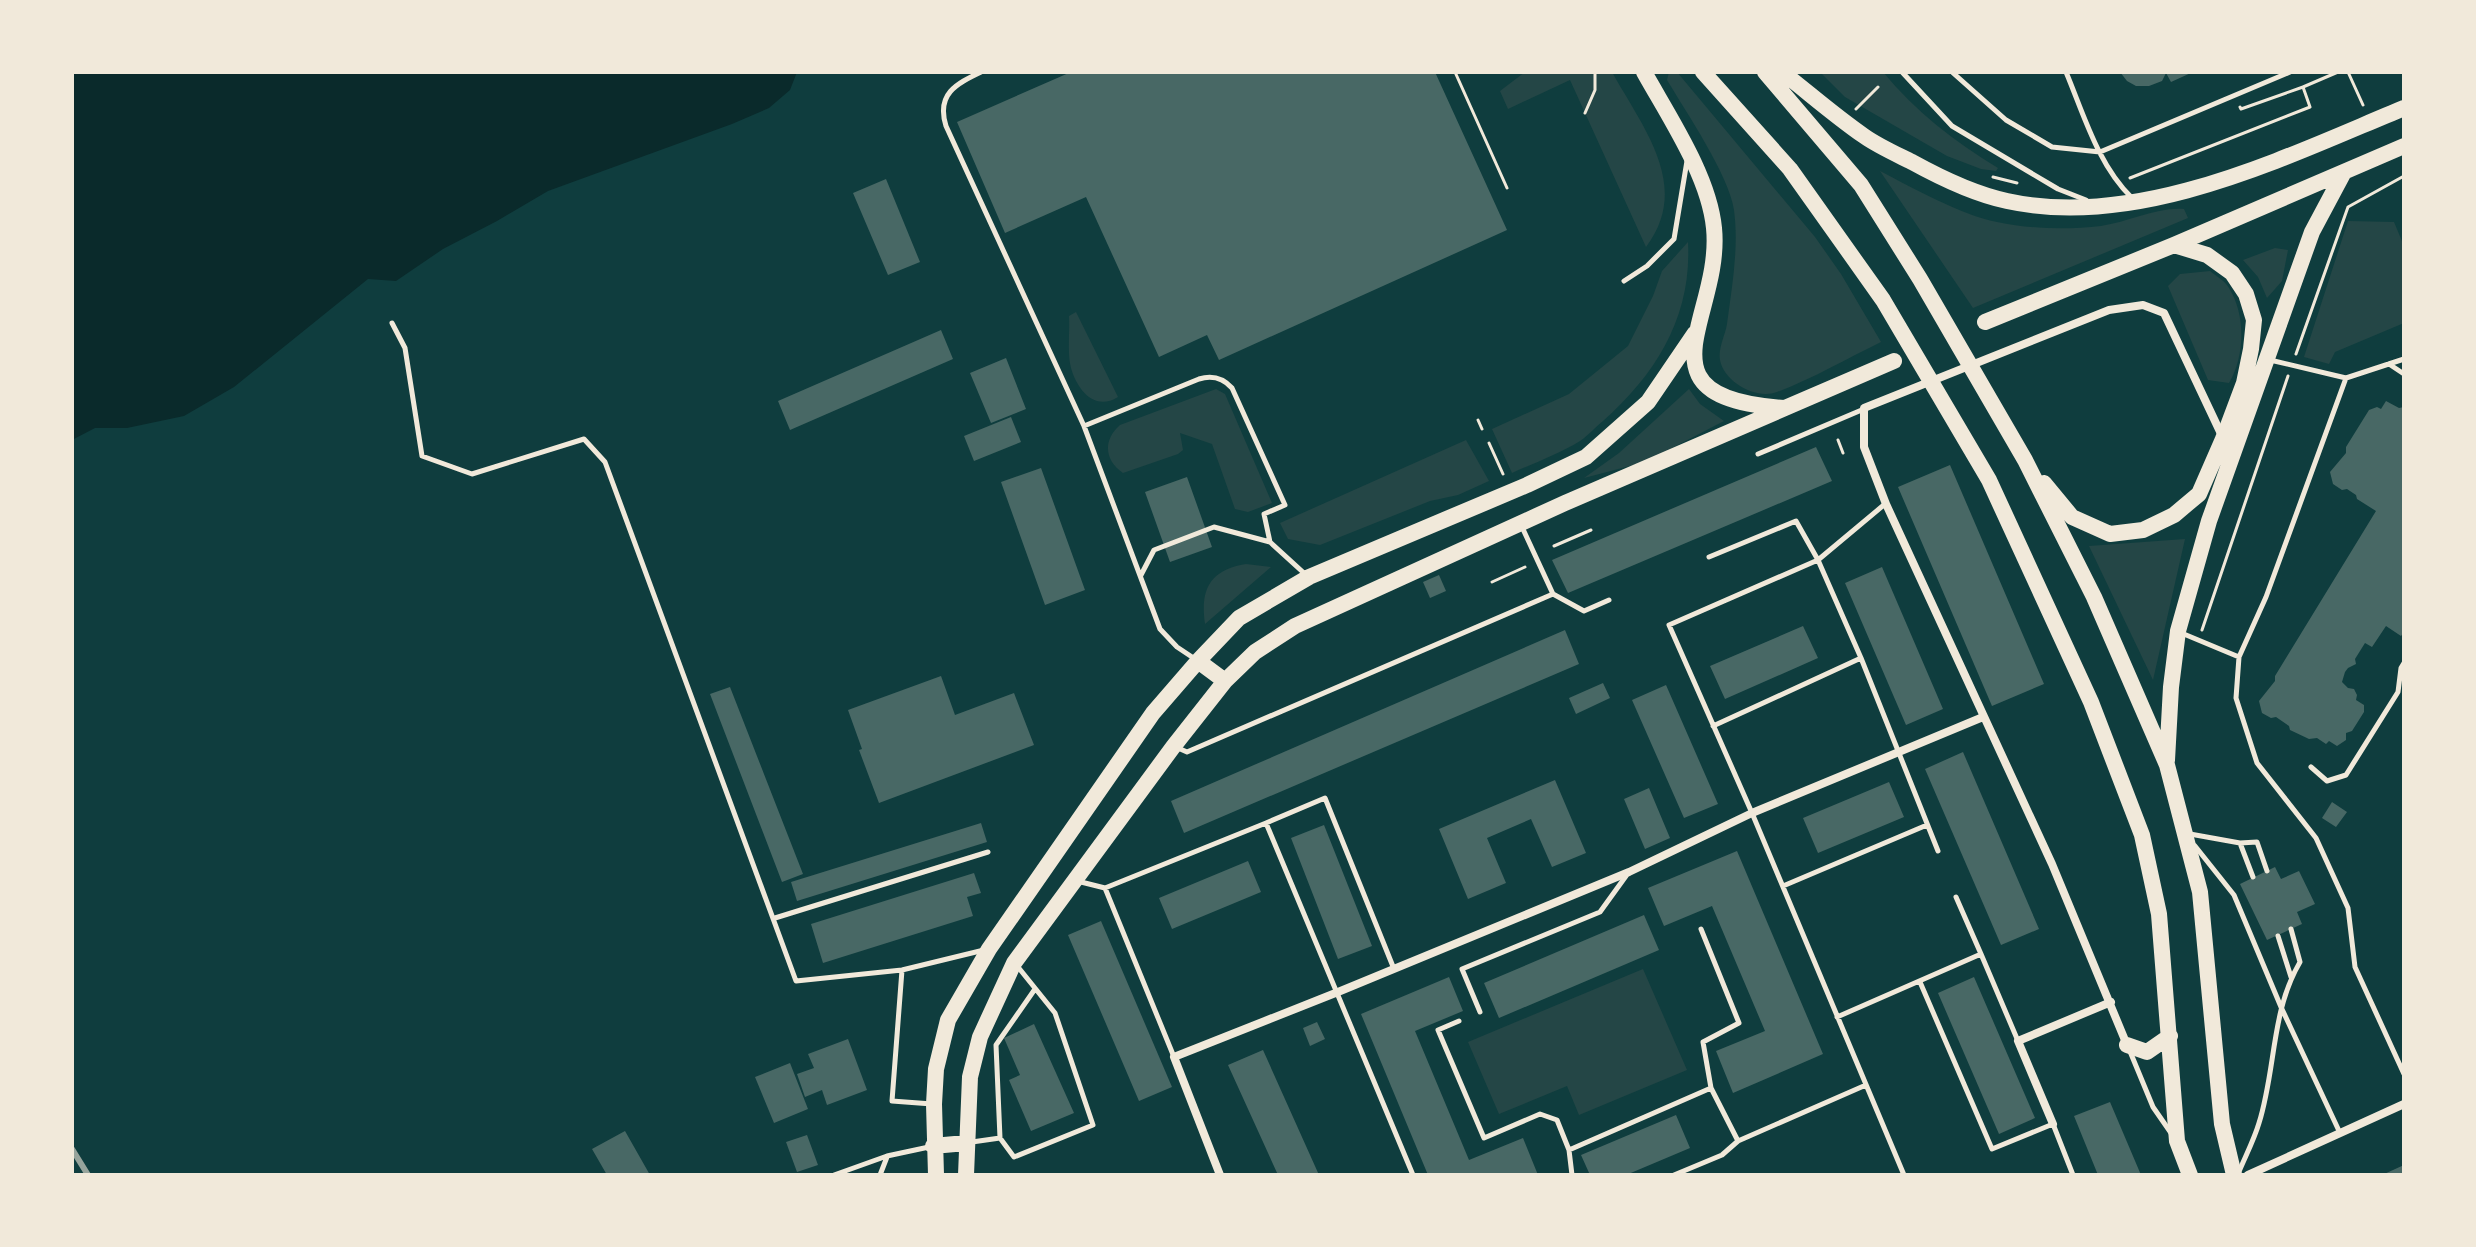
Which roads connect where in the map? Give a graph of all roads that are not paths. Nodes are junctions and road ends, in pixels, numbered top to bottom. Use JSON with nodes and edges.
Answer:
{"nodes":[{"id":1,"x":981,"y":72,"type":"edge"},
{"id":2,"x":1644,"y":72,"type":"edge"},
{"id":3,"x":1703,"y":72,"type":"edge"},
{"id":4,"x":1765,"y":72,"type":"edge"},
{"id":5,"x":1782,"y":72,"type":"edge"},
{"id":6,"x":1902,"y":72,"type":"edge"},
{"id":7,"x":1952,"y":72,"type":"edge"},
{"id":8,"x":2066,"y":72,"type":"edge"},
{"id":9,"x":2290,"y":72,"type":"edge"},
{"id":10,"x":2404,"y":108,"type":"edge"},
{"id":11,"x":2404,"y":146,"type":"edge"},
{"id":12,"x":1689,"y":152,"type":"junction"},
{"id":13,"x":2100,"y":152,"type":"junction"},
{"id":14,"x":2344,"y":172,"type":"junction"},
{"id":15,"x":2135,"y":201,"type":"junction"},
{"id":16,"x":2102,"y":205,"type":"junction"},
{"id":17,"x":2174,"y":245,"type":"junction"},
{"id":18,"x":1624,"y":281,"type":"dead end"},
{"id":19,"x":1985,"y":322,"type":"dead end"},
{"id":20,"x":392,"y":323,"type":"dead end"},
{"id":21,"x":1695,"y":333,"type":"junction"},
{"id":22,"x":2404,"y":359,"type":"edge"},
{"id":23,"x":2268,"y":360,"type":"junction"},
{"id":24,"x":1894,"y":361,"type":"dead end"},
{"id":25,"x":2389,"y":364,"type":"junction"},
{"id":26,"x":2404,"y":374,"type":"edge"},
{"id":27,"x":2346,"y":378,"type":"junction"},
{"id":28,"x":1785,"y":408,"type":"junction"},
{"id":29,"x":1864,"y":408,"type":"junction"},
{"id":30,"x":1084,"y":426,"type":"junction"},
{"id":31,"x":2223,"y":439,"type":"junction"},
{"id":32,"x":1758,"y":454,"type":"dead end"},
{"id":33,"x":2025,"y":460,"type":"junction"},
{"id":34,"x":1886,"y":504,"type":"junction"},
{"id":35,"x":1520,"y":523,"type":"junction"},
{"id":36,"x":1270,"y":542,"type":"junction"},
{"id":37,"x":1709,"y":557,"type":"dead end"},
{"id":38,"x":1818,"y":560,"type":"junction"},
{"id":39,"x":1140,"y":576,"type":"junction"},
{"id":40,"x":1309,"y":577,"type":"junction"},
{"id":41,"x":1553,"y":594,"type":"junction"},
{"id":42,"x":1609,"y":600,"type":"dead end"},
{"id":43,"x":2178,"y":631,"type":"junction"},
{"id":44,"x":2239,"y":657,"type":"junction"},
{"id":45,"x":1861,"y":658,"type":"junction"},
{"id":46,"x":1198,"y":661,"type":"junction"},
{"id":47,"x":2404,"y":663,"type":"edge"},
{"id":48,"x":1225,"y":681,"type":"junction"},
{"id":49,"x":2401,"y":690,"type":"edge"},
{"id":50,"x":1983,"y":717,"type":"junction"},
{"id":51,"x":1713,"y":726,"type":"junction"},
{"id":52,"x":1173,"y":747,"type":"junction"},
{"id":53,"x":1898,"y":751,"type":"junction"},
{"id":54,"x":2167,"y":765,"type":"junction"},
{"id":55,"x":2311,"y":767,"type":"dead end"},
{"id":56,"x":1752,"y":813,"type":"junction"},
{"id":57,"x":1266,"y":823,"type":"junction"},
{"id":58,"x":1927,"y":825,"type":"junction"},
{"id":59,"x":2185,"y":833,"type":"junction"},
{"id":60,"x":2240,"y":843,"type":"junction"},
{"id":61,"x":1938,"y":851,"type":"dead end"},
{"id":62,"x":988,"y":852,"type":"dead end"},
{"id":63,"x":2267,"y":871,"type":"dead end"},
{"id":64,"x":1629,"y":872,"type":"junction"},
{"id":65,"x":2253,"y":877,"type":"dead end"},
{"id":66,"x":1077,"y":881,"type":"junction"},
{"id":67,"x":1783,"y":886,"type":"junction"},
{"id":68,"x":1105,"y":888,"type":"junction"},
{"id":69,"x":1956,"y":897,"type":"dead end"},
{"id":70,"x":775,"y":918,"type":"junction"},
{"id":71,"x":1701,"y":929,"type":"dead end"},
{"id":72,"x":2291,"y":929,"type":"dead end"},
{"id":73,"x":2278,"y":936,"type":"dead end"},
{"id":74,"x":989,"y":949,"type":"junction"},
{"id":75,"x":1981,"y":954,"type":"junction"},
{"id":76,"x":1014,"y":963,"type":"junction"},
{"id":77,"x":1394,"y":969,"type":"junction"},
{"id":78,"x":902,"y":970,"type":"junction"},
{"id":79,"x":2291,"y":978,"type":"junction"},
{"id":80,"x":1920,"y":982,"type":"junction"},
{"id":81,"x":1035,"y":989,"type":"junction"},
{"id":82,"x":1338,"y":992,"type":"junction"},
{"id":83,"x":2111,"y":1002,"type":"junction"},
{"id":84,"x":2281,"y":1007,"type":"junction"},
{"id":85,"x":1480,"y":1012,"type":"dead end"},
{"id":86,"x":1837,"y":1017,"type":"junction"},
{"id":87,"x":1459,"y":1021,"type":"dead end"},
{"id":88,"x":2170,"y":1036,"type":"junction"},
{"id":89,"x":2018,"y":1041,"type":"junction"},
{"id":90,"x":2127,"y":1045,"type":"junction"},
{"id":91,"x":1174,"y":1057,"type":"junction"},
{"id":92,"x":2404,"y":1074,"type":"edge"},
{"id":93,"x":1866,"y":1085,"type":"junction"},
{"id":94,"x":1711,"y":1088,"type":"junction"},
{"id":95,"x":934,"y":1104,"type":"junction"},
{"id":96,"x":2404,"y":1104,"type":"edge"},
{"id":97,"x":2053,"y":1124,"type":"junction"},
{"id":98,"x":2340,"y":1133,"type":"junction"},
{"id":99,"x":1000,"y":1138,"type":"junction"},
{"id":100,"x":1738,"y":1141,"type":"junction"},
{"id":101,"x":2177,"y":1141,"type":"junction"},
{"id":102,"x":966,"y":1143,"type":"junction"},
{"id":103,"x":933,"y":1146,"type":"junction"},
{"id":104,"x":1569,"y":1150,"type":"junction"},
{"id":105,"x":887,"y":1156,"type":"junction"},
{"id":106,"x":834,"y":1175,"type":"edge"},
{"id":107,"x":880,"y":1175,"type":"edge"},
{"id":108,"x":936,"y":1175,"type":"edge"},
{"id":109,"x":966,"y":1175,"type":"edge"},
{"id":110,"x":1220,"y":1175,"type":"edge"},
{"id":111,"x":1413,"y":1175,"type":"edge"},
{"id":112,"x":1572,"y":1175,"type":"edge"},
{"id":113,"x":1674,"y":1175,"type":"edge"},
{"id":114,"x":1904,"y":1175,"type":"edge"},
{"id":115,"x":2073,"y":1175,"type":"edge"},
{"id":116,"x":2190,"y":1175,"type":"edge"},
{"id":117,"x":2236,"y":1175,"type":"edge"},
{"id":118,"x":2248,"y":1175,"type":"edge"}],
"edges":[{"from":1,"to":30,"type":"lane"},
{"from":2,"to":12,"type":"main road"},
{"from":3,"to":88,"type":"main road"},
{"from":4,"to":33,"type":"main road"},
{"from":5,"to":16,"type":"main road"},
{"from":6,"to":16,"type":"lane"},
{"from":7,"to":13,"type":"lane"},
{"from":8,"to":13,"type":"lane"},
{"from":9,"to":13,"type":"lane"},
{"from":10,"to":15,"type":"main road"},
{"from":11,"to":14,"type":"main road"},
{"from":12,"to":18,"type":"lane"},
{"from":12,"to":21,"type":"main road"},
{"from":13,"to":15,"type":"lane"},
{"from":14,"to":17,"type":"main road"},
{"from":14,"to":23,"type":"main road"},
{"from":15,"to":16,"type":"main road"},
{"from":17,"to":19,"type":"main road"},
{"from":17,"to":31,"type":"main road"},
{"from":20,"to":70,"type":"lane"},
{"from":21,"to":28,"type":"main road"},
{"from":21,"to":40,"type":"main road"},
{"from":22,"to":25,"type":"lane"},
{"from":23,"to":27,"type":"lane"},
{"from":23,"to":43,"type":"main road"},
{"from":24,"to":28,"type":"main road"},
{"from":25,"to":26,"type":"lane"},
{"from":25,"to":27,"type":"lane"},
{"from":27,"to":44,"type":"lane"},
{"from":28,"to":35,"type":"main road"},
{"from":29,"to":31,"type":"street"},
{"from":29,"to":32,"type":"lane"},
{"from":29,"to":34,"type":"street"},
{"from":30,"to":36,"type":"lane"},
{"from":30,"to":39,"type":"lane"},
{"from":31,"to":33,"type":"main road"},
{"from":33,"to":54,"type":"main road"},
{"from":34,"to":38,"type":"lane"},
{"from":34,"to":50,"type":"street"},
{"from":35,"to":41,"type":"lane"},
{"from":35,"to":48,"type":"main road"},
{"from":36,"to":39,"type":"lane"},
{"from":36,"to":40,"type":"lane"},
{"from":37,"to":38,"type":"lane"},
{"from":38,"to":45,"type":"lane"},
{"from":38,"to":51,"type":"lane"},
{"from":39,"to":46,"type":"lane"},
{"from":40,"to":46,"type":"main road"},
{"from":41,"to":42,"type":"lane"},
{"from":41,"to":52,"type":"lane"},
{"from":43,"to":44,"type":"lane"},
{"from":43,"to":54,"type":"main road"},
{"from":44,"to":92,"type":"lane"},
{"from":45,"to":51,"type":"lane"},
{"from":45,"to":53,"type":"lane"},
{"from":46,"to":48,"type":"main road"},
{"from":46,"to":74,"type":"main road"},
{"from":47,"to":49,"type":"lane"},
{"from":48,"to":52,"type":"main road"},
{"from":49,"to":55,"type":"lane"},
{"from":50,"to":53,"type":"street"},
{"from":50,"to":83,"type":"street"},
{"from":51,"to":56,"type":"lane"},
{"from":52,"to":66,"type":"main road"},
{"from":53,"to":56,"type":"street"},
{"from":53,"to":58,"type":"lane"},
{"from":54,"to":59,"type":"main road"},
{"from":56,"to":64,"type":"street"},
{"from":56,"to":67,"type":"lane"},
{"from":57,"to":68,"type":"lane"},
{"from":57,"to":77,"type":"lane"},
{"from":57,"to":82,"type":"lane"},
{"from":58,"to":61,"type":"lane"},
{"from":58,"to":67,"type":"lane"},
{"from":59,"to":60,"type":"lane"},
{"from":59,"to":84,"type":"lane"},
{"from":59,"to":117,"type":"main road"},
{"from":60,"to":63,"type":"lane"},
{"from":60,"to":65,"type":"lane"},
{"from":62,"to":70,"type":"lane"},
{"from":64,"to":77,"type":"street"},
{"from":64,"to":85,"type":"lane"},
{"from":66,"to":68,"type":"lane"},
{"from":66,"to":76,"type":"main road"},
{"from":67,"to":86,"type":"lane"},
{"from":68,"to":91,"type":"lane"},
{"from":69,"to":75,"type":"lane"},
{"from":70,"to":78,"type":"lane"},
{"from":71,"to":94,"type":"lane"},
{"from":72,"to":79,"type":"lane"},
{"from":73,"to":79,"type":"lane"},
{"from":74,"to":76,"type":"main road"},
{"from":74,"to":78,"type":"lane"},
{"from":74,"to":95,"type":"main road"},
{"from":75,"to":80,"type":"lane"},
{"from":75,"to":89,"type":"lane"},
{"from":76,"to":81,"type":"lane"},
{"from":76,"to":102,"type":"main road"},
{"from":77,"to":82,"type":"street"},
{"from":78,"to":95,"type":"lane"},
{"from":79,"to":84,"type":"lane"},
{"from":80,"to":86,"type":"lane"},
{"from":80,"to":97,"type":"lane"},
{"from":81,"to":99,"type":"lane"},
{"from":81,"to":99,"type":"lane"},
{"from":82,"to":91,"type":"street"},
{"from":82,"to":111,"type":"lane"},
{"from":83,"to":89,"type":"street"},
{"from":83,"to":90,"type":"street"},
{"from":84,"to":98,"type":"lane"},
{"from":84,"to":117,"type":"lane"},
{"from":86,"to":93,"type":"lane"},
{"from":87,"to":104,"type":"lane"},
{"from":88,"to":90,"type":"main road"},
{"from":88,"to":101,"type":"main road"},
{"from":89,"to":97,"type":"street"},
{"from":90,"to":101,"type":"lane"},
{"from":91,"to":110,"type":"street"},
{"from":93,"to":100,"type":"lane"},
{"from":93,"to":114,"type":"lane"},
{"from":94,"to":100,"type":"lane"},
{"from":94,"to":104,"type":"lane"},
{"from":95,"to":103,"type":"main road"},
{"from":96,"to":98,"type":"street"},
{"from":97,"to":115,"type":"lane"},
{"from":98,"to":118,"type":"street"},
{"from":99,"to":102,"type":"lane"},
{"from":100,"to":113,"type":"lane"},
{"from":101,"to":116,"type":"main road"},
{"from":102,"to":103,"type":"main road"},
{"from":102,"to":109,"type":"main road"},
{"from":103,"to":105,"type":"lane"},
{"from":103,"to":108,"type":"main road"},
{"from":104,"to":112,"type":"lane"},
{"from":105,"to":106,"type":"lane"},
{"from":105,"to":107,"type":"lane"}]}
